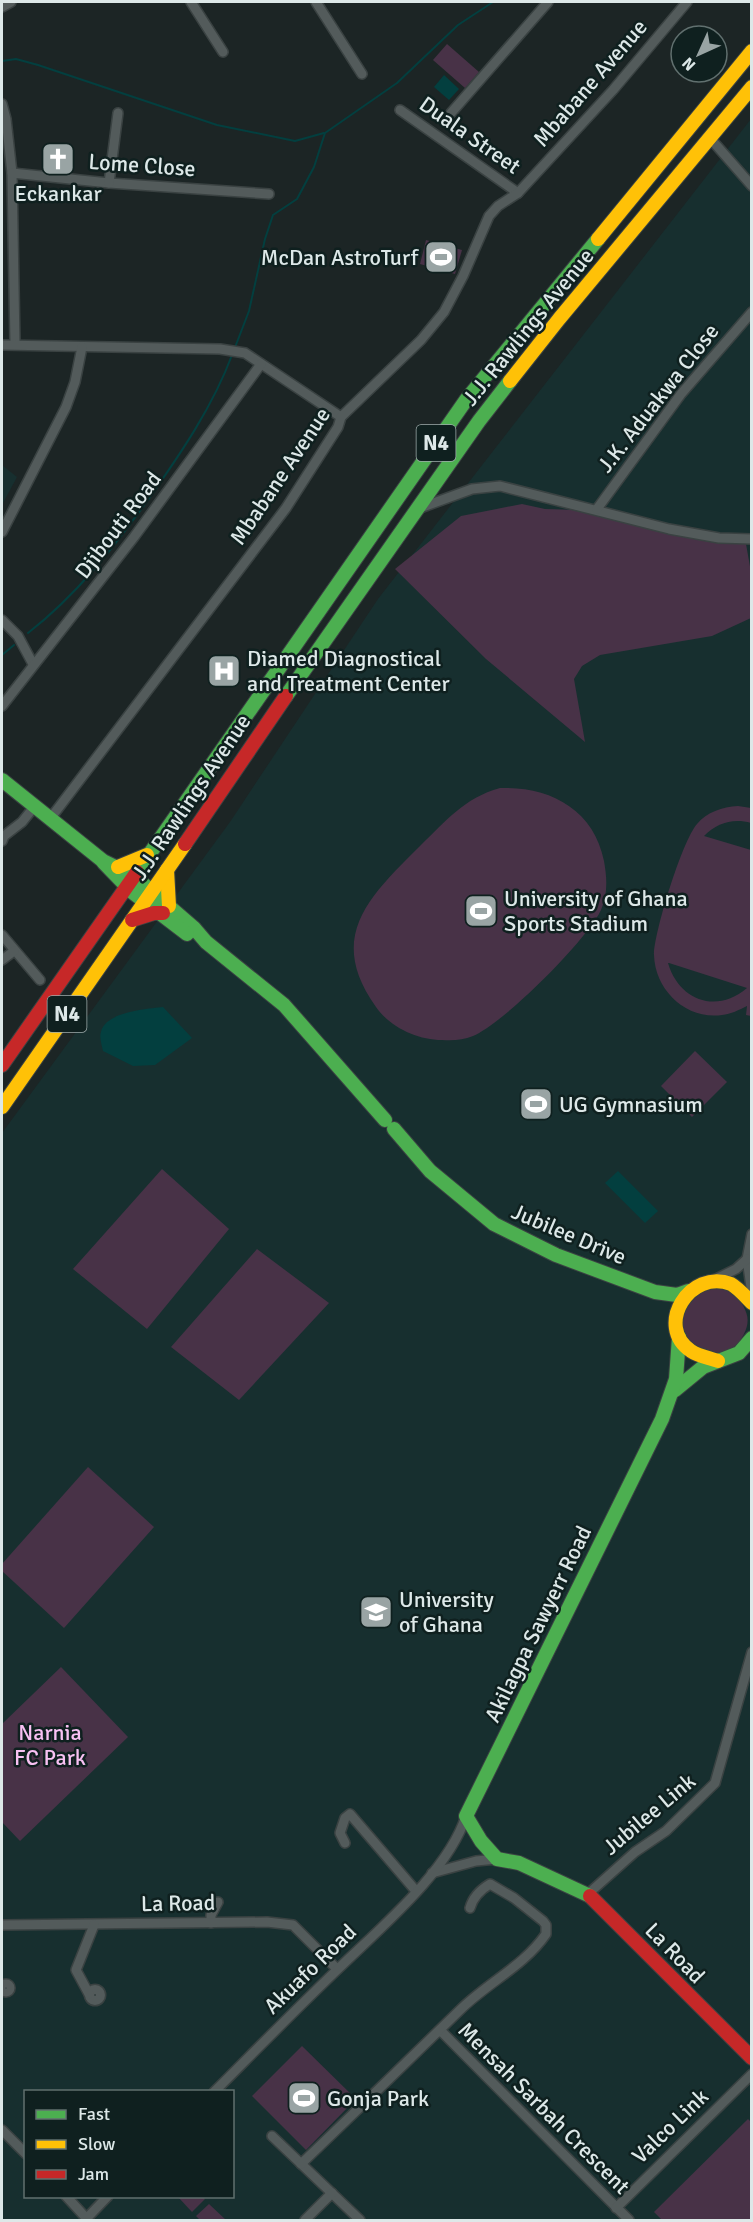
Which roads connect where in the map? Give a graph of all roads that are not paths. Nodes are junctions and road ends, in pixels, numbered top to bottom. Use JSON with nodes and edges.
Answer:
{"nodes":[{"id":1,"x":11,"y":2,"type":"edge"},
{"id":2,"x":191,"y":2,"type":"edge"},
{"id":3,"x":316,"y":2,"type":"edge"},
{"id":4,"x":548,"y":2,"type":"edge"},
{"id":5,"x":687,"y":2,"type":"edge"},
{"id":6,"x":2,"y":7,"type":"edge"},
{"id":7,"x":752,"y":51,"type":"edge"},
{"id":8,"x":223,"y":52,"type":"dead end"},
{"id":9,"x":362,"y":74,"type":"dead end"},
{"id":10,"x":752,"y":87,"type":"edge"},
{"id":11,"x":2,"y":104,"type":"edge"},
{"id":12,"x":400,"y":110,"type":"dead end"},
{"id":13,"x":118,"y":113,"type":"dead end"},
{"id":14,"x":451,"y":113,"type":"dead end"},
{"id":15,"x":4,"y":119,"type":"edge"},
{"id":16,"x":710,"y":138,"type":"junction"},
{"id":17,"x":12,"y":173,"type":"junction"},
{"id":18,"x":109,"y":183,"type":"junction"},
{"id":19,"x":752,"y":186,"type":"edge"},
{"id":20,"x":518,"y":193,"type":"junction"},
{"id":21,"x":269,"y":194,"type":"dead end"},
{"id":22,"x":752,"y":312,"type":"edge"},
{"id":23,"x":15,"y":344,"type":"junction"},
{"id":24,"x":2,"y":345,"type":"edge"},
{"id":25,"x":82,"y":347,"type":"junction"},
{"id":26,"x":261,"y":364,"type":"junction"},
{"id":27,"x":341,"y":417,"type":"junction"},
{"id":28,"x":415,"y":510,"type":"junction"},
{"id":29,"x":597,"y":510,"type":"junction"},
{"id":30,"x":2,"y":532,"type":"edge"},
{"id":31,"x":752,"y":539,"type":"edge"},
{"id":32,"x":2,"y":620,"type":"edge"},
{"id":33,"x":33,"y":664,"type":"junction"},
{"id":34,"x":2,"y":706,"type":"edge"},
{"id":35,"x":2,"y":780,"type":"edge"},
{"id":36,"x":34,"y":807,"type":"junction"},
{"id":37,"x":50,"y":819,"type":"junction"},
{"id":38,"x":2,"y":841,"type":"edge"},
{"id":39,"x":148,"y":855,"type":"junction"},
{"id":40,"x":167,"y":870,"type":"junction"},
{"id":41,"x":115,"y":871,"type":"junction"},
{"id":42,"x":130,"y":881,"type":"junction"},
{"id":43,"x":149,"y":896,"type":"junction"},
{"id":44,"x":116,"y":901,"type":"junction"},
{"id":45,"x":166,"y":909,"type":"junction"},
{"id":46,"x":132,"y":921,"type":"junction"},
{"id":47,"x":2,"y":935,"type":"edge"},
{"id":48,"x":14,"y":951,"type":"junction"},
{"id":49,"x":2,"y":960,"type":"edge"},
{"id":50,"x":40,"y":980,"type":"dead end"},
{"id":51,"x":2,"y":1065,"type":"edge"},
{"id":52,"x":2,"y":1107,"type":"edge"},
{"id":53,"x":752,"y":1234,"type":"edge"},
{"id":54,"x":747,"y":1259,"type":"junction"},
{"id":55,"x":714,"y":1281,"type":"junction"},
{"id":56,"x":655,"y":1292,"type":"junction"},
{"id":57,"x":688,"y":1292,"type":"junction"},
{"id":58,"x":752,"y":1293,"type":"edge"},
{"id":59,"x":752,"y":1303,"type":"edge"},
{"id":60,"x":676,"y":1314,"type":"junction"},
{"id":61,"x":679,"y":1337,"type":"junction"},
{"id":62,"x":750,"y":1343,"type":"edge"},
{"id":63,"x":718,"y":1361,"type":"junction"},
{"id":64,"x":675,"y":1390,"type":"junction"},
{"id":65,"x":752,"y":1652,"type":"edge"},
{"id":66,"x":466,"y":1816,"type":"junction"},
{"id":67,"x":345,"y":1843,"type":"dead end"},
{"id":68,"x":497,"y":1859,"type":"junction"},
{"id":69,"x":432,"y":1873,"type":"junction"},
{"id":70,"x":416,"y":1891,"type":"junction"},
{"id":71,"x":588,"y":1894,"type":"junction"},
{"id":72,"x":218,"y":1902,"type":"dead end"},
{"id":73,"x":470,"y":1908,"type":"dead end"},
{"id":74,"x":211,"y":1923,"type":"junction"},
{"id":75,"x":2,"y":1925,"type":"edge"},
{"id":76,"x":94,"y":1926,"type":"junction"},
{"id":77,"x":337,"y":1970,"type":"junction"},
{"id":78,"x":89,"y":1994,"type":"dead end"},
{"id":79,"x":440,"y":2031,"type":"junction"},
{"id":80,"x":752,"y":2058,"type":"edge"},
{"id":81,"x":752,"y":2074,"type":"edge"},
{"id":82,"x":215,"y":2090,"type":"edge"},
{"id":83,"x":2,"y":2130,"type":"edge"},
{"id":84,"x":272,"y":2136,"type":"dead end"},
{"id":85,"x":24,"y":2152,"type":"edge"},
{"id":86,"x":301,"y":2164,"type":"junction"},
{"id":87,"x":332,"y":2193,"type":"junction"},
{"id":88,"x":68,"y":2198,"type":"edge"},
{"id":89,"x":106,"y":2198,"type":"edge"},
{"id":90,"x":616,"y":2208,"type":"junction"},
{"id":91,"x":87,"y":2220,"type":"edge"},
{"id":92,"x":305,"y":2220,"type":"edge"},
{"id":93,"x":360,"y":2220,"type":"edge"},
{"id":94,"x":629,"y":2220,"type":"edge"}],
"edges":[{"from":1,"to":6,"type":"street"},
{"from":2,"to":8,"type":"street"},
{"from":3,"to":9,"type":"street"},
{"from":4,"to":14,"type":"street"},
{"from":5,"to":20,"type":"street","name":"Mbabane Avenue"},
{"from":7,"to":39,"type":"main road","name":"J.J. Rawlings Avenue","number":"N4"},
{"from":10,"to":16,"type":"main road","name":"J.J. Rawlings Avenue","number":"N4"},
{"from":11,"to":15,"type":"street"},
{"from":12,"to":20,"type":"street","name":"Duala Street"},
{"from":13,"to":18,"type":"street"},
{"from":15,"to":17,"type":"street"},
{"from":16,"to":19,"type":"street"},
{"from":16,"to":28,"type":"main road","name":"J.J. Rawlings Avenue","number":"N4"},
{"from":17,"to":18,"type":"street","name":"Lome Close"},
{"from":17,"to":23,"type":"street"},
{"from":18,"to":21,"type":"street","name":"Lome Close"},
{"from":20,"to":27,"type":"street","name":"Mbabane Avenue"},
{"from":22,"to":29,"type":"street","name":"J.K. Aduakwa Close"},
{"from":23,"to":24,"type":"street"},
{"from":23,"to":25,"type":"street"},
{"from":25,"to":26,"type":"street"},
{"from":25,"to":30,"type":"street"},
{"from":26,"to":27,"type":"street"},
{"from":26,"to":33,"type":"street","name":"Djibouti Road"},
{"from":27,"to":37,"type":"street","name":"Mbabane Avenue"},
{"from":28,"to":29,"type":"street"},
{"from":28,"to":40,"type":"main road","name":"J.J. Rawlings Avenue","number":"N4"},
{"from":29,"to":31,"type":"street"},
{"from":32,"to":33,"type":"street"},
{"from":33,"to":34,"type":"street","name":"Djibouti Road"},
{"from":35,"to":36,"type":"main road","name":"Jubilee Drive"},
{"from":36,"to":37,"type":"main road","name":"Jubilee Drive"},
{"from":36,"to":38,"type":"street"},
{"from":37,"to":41,"type":"main road","name":"Jubilee Drive"},
{"from":39,"to":41,"type":"main road"},
{"from":39,"to":42,"type":"main road","name":"J.J. Rawlings Avenue","number":"N4"},
{"from":40,"to":43,"type":"main road","name":"J.J. Rawlings Avenue","number":"N4"},
{"from":40,"to":45,"type":"main road"},
{"from":41,"to":42,"type":"main road","name":"Jubilee Drive"},
{"from":41,"to":44,"type":"main road"},
{"from":42,"to":43,"type":"main road","name":"Jubilee Drive"},
{"from":42,"to":44,"type":"main road","name":"J.J. Rawlings Avenue","number":"N4"},
{"from":43,"to":45,"type":"main road","name":"Jubilee Drive"},
{"from":43,"to":46,"type":"main road","name":"J.J. Rawlings Avenue","number":"N4"},
{"from":44,"to":51,"type":"main road","name":"J.J. Rawlings Avenue","number":"N4"},
{"from":45,"to":46,"type":"main road"},
{"from":45,"to":56,"type":"main road","name":"Jubilee Drive"},
{"from":46,"to":52,"type":"main road","name":"J.J. Rawlings Avenue","number":"N4"},
{"from":47,"to":48,"type":"street"},
{"from":48,"to":49,"type":"street"},
{"from":48,"to":50,"type":"street"},
{"from":53,"to":54,"type":"street"},
{"from":54,"to":55,"type":"street"},
{"from":54,"to":58,"type":"street"},
{"from":55,"to":57,"type":"main road"},
{"from":55,"to":59,"type":"main road"},
{"from":56,"to":57,"type":"main road","name":"Jubilee Drive"},
{"from":56,"to":60,"type":"main road","name":"Jubilee Drive"},
{"from":57,"to":60,"type":"main road"},
{"from":60,"to":61,"type":"main road","name":"Akilagpa Sawyerr Road"},
{"from":61,"to":63,"type":"main road"},
{"from":61,"to":64,"type":"main road","name":"Akilagpa Sawyerr Road"},
{"from":62,"to":63,"type":"main road","name":"Akilagpa Sawyerr Road"},
{"from":63,"to":64,"type":"main road","name":"Akilagpa Sawyerr Road"},
{"from":64,"to":66,"type":"main road","name":"Akilagpa Sawyerr Road"},
{"from":65,"to":71,"type":"street","name":"Jubilee Link"},
{"from":66,"to":68,"type":"main road"},
{"from":66,"to":69,"type":"street","name":"Akilagpa Sawyerr Road"},
{"from":67,"to":70,"type":"street"},
{"from":68,"to":69,"type":"street","name":"La Road"},
{"from":68,"to":71,"type":"main road","name":"La Road"},
{"from":69,"to":70,"type":"street","name":"Akuafo Road"},
{"from":70,"to":77,"type":"street","name":"Akuafo Road"},
{"from":71,"to":80,"type":"main road","name":"La Road"},
{"from":72,"to":74,"type":"street"},
{"from":73,"to":79,"type":"street"},
{"from":74,"to":76,"type":"street","name":"La Road"},
{"from":74,"to":77,"type":"street","name":"La Road"},
{"from":75,"to":76,"type":"street","name":"La Road"},
{"from":76,"to":78,"type":"street"},
{"from":77,"to":82,"type":"street","name":"Akuafo Road"},
{"from":79,"to":86,"type":"street","name":"Mensah Sarbah Crescent"},
{"from":79,"to":90,"type":"street","name":"Mensah Sarbah Crescent"},
{"from":81,"to":90,"type":"street","name":"Valco Link"},
{"from":83,"to":85,"type":"street"},
{"from":84,"to":86,"type":"street"},
{"from":86,"to":87,"type":"street"},
{"from":87,"to":92,"type":"street"},
{"from":87,"to":93,"type":"street"},
{"from":88,"to":91,"type":"street"},
{"from":89,"to":91,"type":"street"},
{"from":90,"to":94,"type":"street","name":"Mensah Sarbah Crescent"}]}
